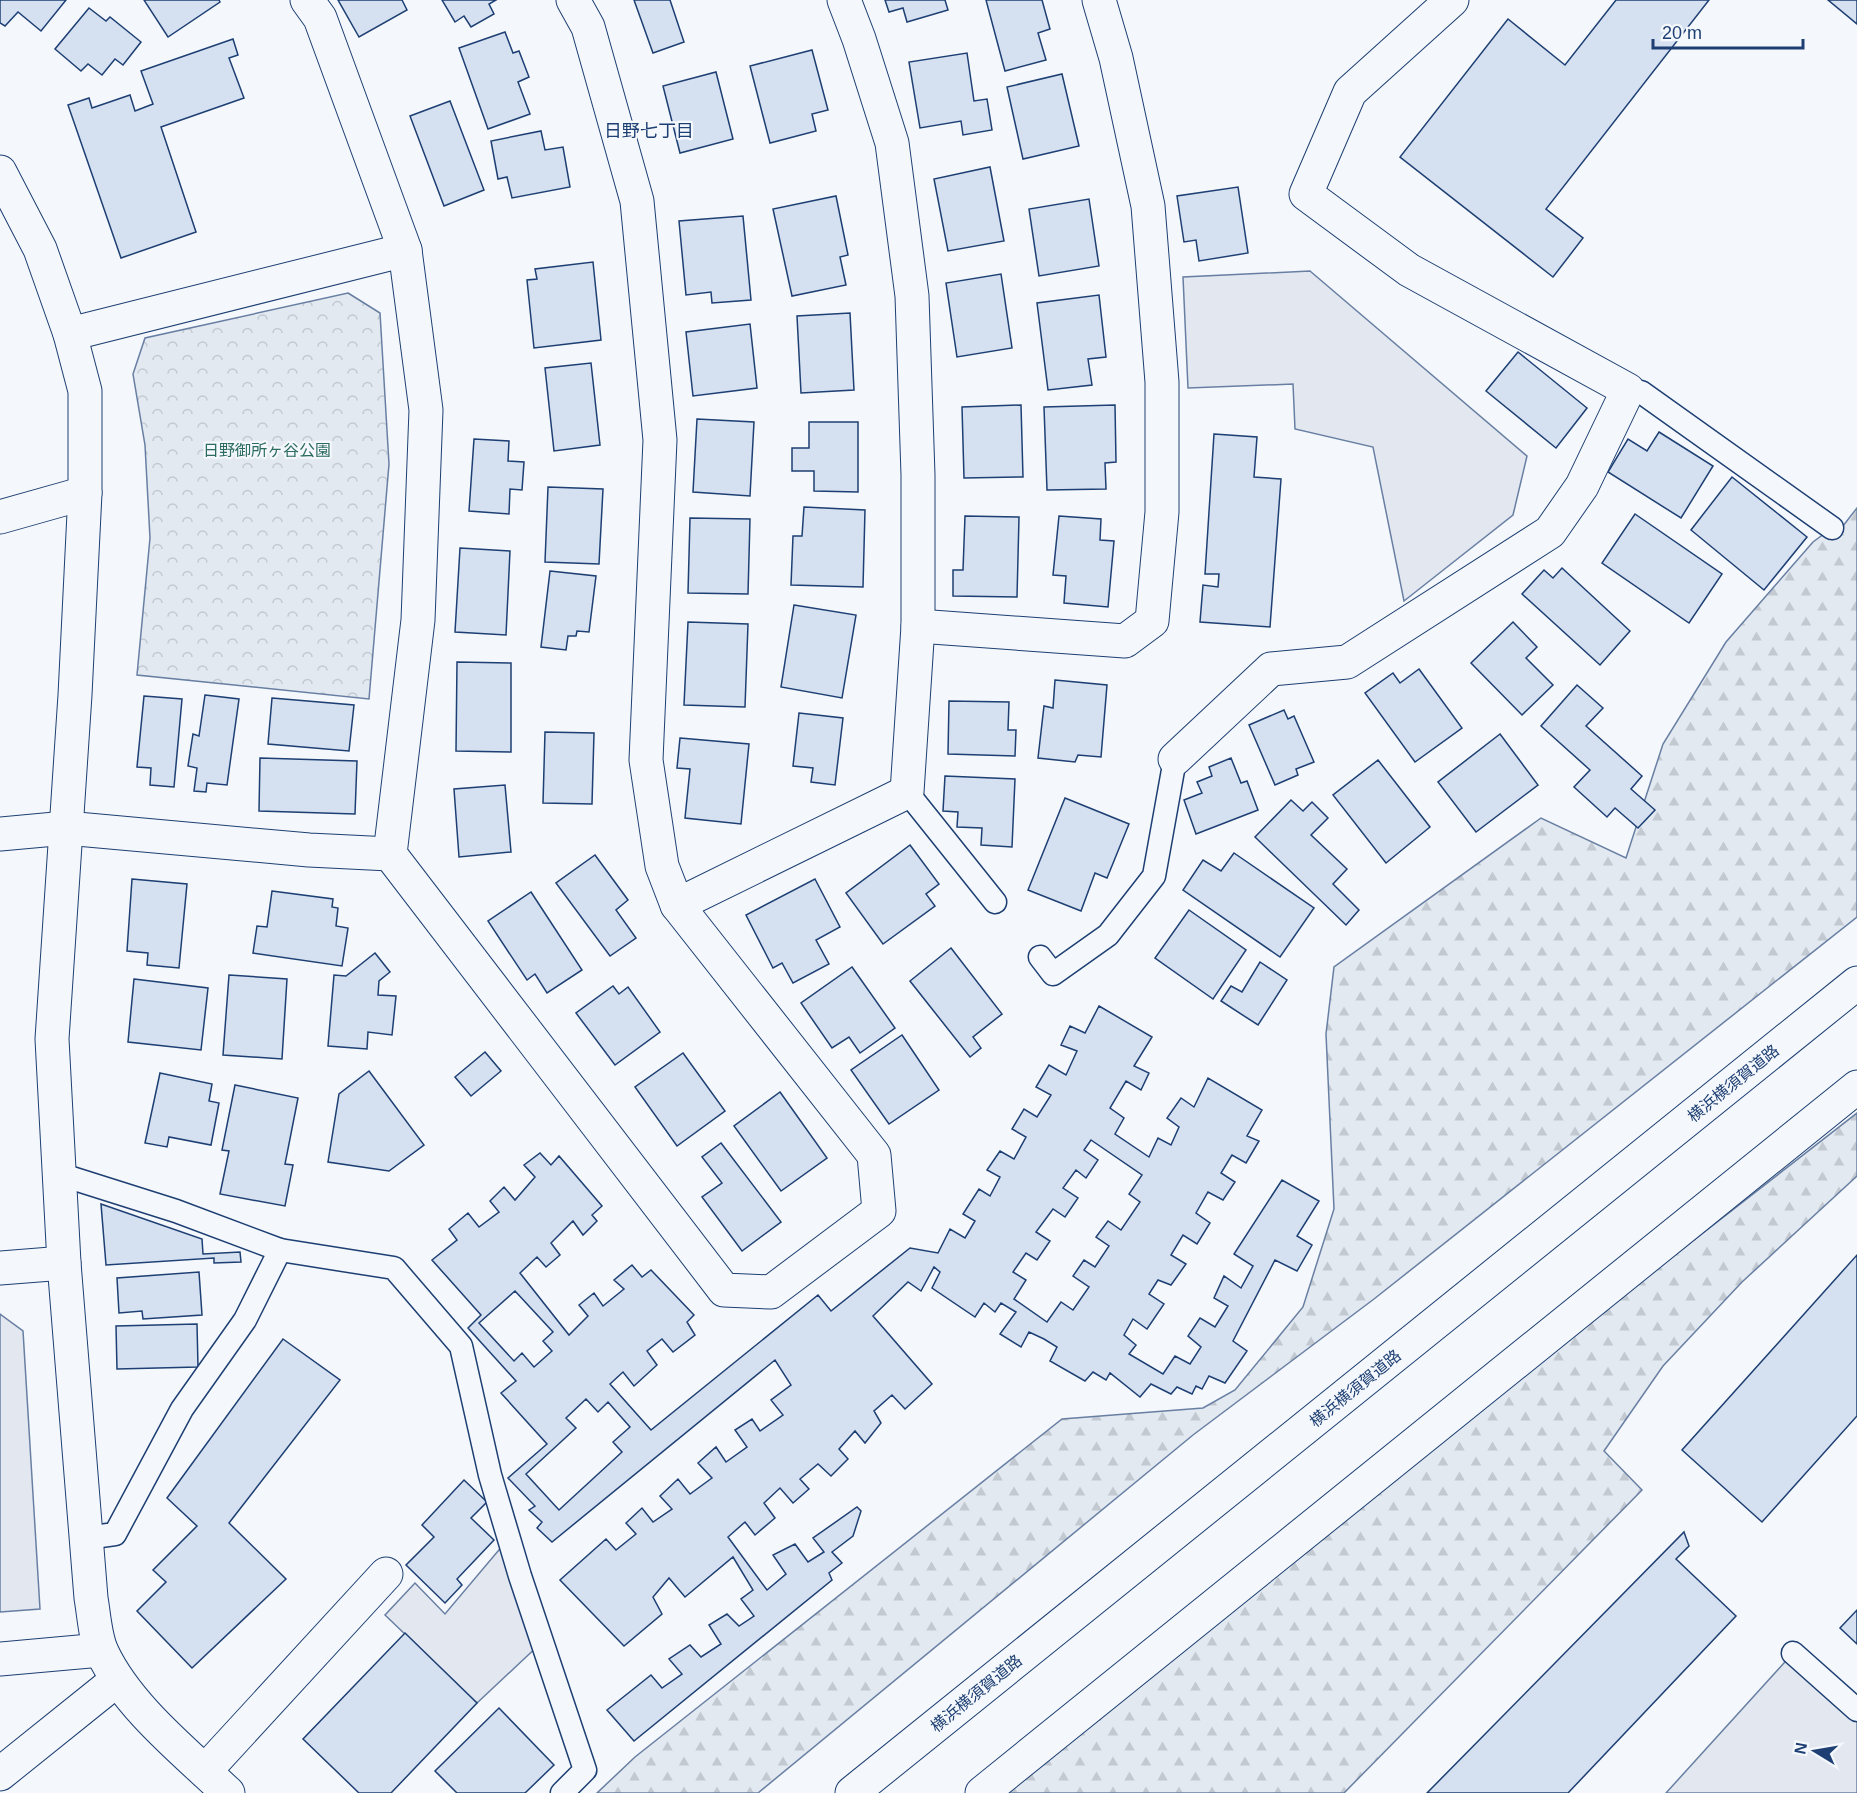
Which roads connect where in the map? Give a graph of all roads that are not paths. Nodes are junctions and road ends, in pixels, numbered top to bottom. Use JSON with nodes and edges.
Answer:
{"nodes":[{"id":1,"x":307,"y":0,"type":"edge"},
{"id":2,"x":573,"y":0,"type":"edge"},
{"id":3,"x":844,"y":0,"type":"edge"},
{"id":4,"x":1099,"y":0,"type":"edge"},
{"id":5,"x":1452,"y":0,"type":"edge"},
{"id":6,"x":0,"y":172,"type":"edge"},
{"id":7,"x":405,"y":250,"type":"junction"},
{"id":8,"x":70,"y":334,"type":"junction"},
{"id":9,"x":1628,"y":390,"type":"junction"},
{"id":10,"x":85,"y":493,"type":"junction"},
{"id":11,"x":0,"y":516,"type":"edge"},
{"id":12,"x":1832,"y":528,"type":"dead end"},
{"id":13,"x":918,"y":626,"type":"junction"},
{"id":14,"x":1175,"y":759,"type":"joint"},
{"id":15,"x":907,"y":792,"type":"junction"},
{"id":16,"x":66,"y":828,"type":"junction"},
{"id":17,"x":0,"y":834,"type":"edge"},
{"id":18,"x":390,"y":854,"type":"junction"},
{"id":19,"x":995,"y":902,"type":"dead end"},
{"id":20,"x":676,"y":905,"type":"junction"},
{"id":21,"x":1040,"y":957,"type":"dead end"},
{"id":22,"x":1857,"y":983,"type":"edge"},
{"id":23,"x":1857,"y":1088,"type":"edge"},
{"id":24,"x":59,"y":1174,"type":"junction"},
{"id":25,"x":280,"y":1250,"type":"junction"},
{"id":26,"x":64,"y":1263,"type":"junction"},
{"id":27,"x":0,"y":1268,"type":"edge"},
{"id":28,"x":86,"y":1538,"type":"junction"},
{"id":29,"x":386,"y":1574,"type":"dead end"},
{"id":30,"x":101,"y":1650,"type":"junction"},
{"id":31,"x":1793,"y":1653,"type":"dead end"},
{"id":32,"x":0,"y":1659,"type":"edge"},
{"id":33,"x":117,"y":1680,"type":"junction"},
{"id":34,"x":1857,"y":1710,"type":"edge"},
{"id":35,"x":0,"y":1774,"type":"edge"},
{"id":36,"x":216,"y":1782,"type":"edge"},
{"id":37,"x":562,"y":1793,"type":"edge"},
{"id":38,"x":852,"y":1793,"type":"edge"},
{"id":39,"x":982,"y":1793,"type":"edge"}],
"edges":[{"from":1,"to":7,"type":"main road"},
{"from":2,"to":20,"type":"main road"},
{"from":3,"to":13,"type":"main road"},
{"from":4,"to":13,"type":"main road"},
{"from":5,"to":9,"type":"main road"},
{"from":6,"to":8,"type":"main road"},
{"from":7,"to":8,"type":"main road"},
{"from":7,"to":18,"type":"main road"},
{"from":8,"to":10,"type":"main road"},
{"from":9,"to":12,"type":"lane"},
{"from":9,"to":14,"type":"main road"},
{"from":10,"to":11,"type":"main road"},
{"from":10,"to":16,"type":"main road"},
{"from":13,"to":15,"type":"main road"},
{"from":14,"to":21,"type":"lane"},
{"from":15,"to":19,"type":"lane"},
{"from":15,"to":20,"type":"main road"},
{"from":16,"to":17,"type":"main road"},
{"from":16,"to":18,"type":"main road"},
{"from":16,"to":24,"type":"main road"},
{"from":18,"to":20,"type":"main road"},
{"from":22,"to":38,"type":"main road","name":"横浜横須賀道路"},
{"from":23,"to":39,"type":"main road"},
{"from":24,"to":25,"type":"lane"},
{"from":24,"to":26,"type":"main road"},
{"from":25,"to":28,"type":"lane"},
{"from":25,"to":37,"type":"lane"},
{"from":26,"to":27,"type":"main road"},
{"from":26,"to":28,"type":"main road"},
{"from":28,"to":30,"type":"main road"},
{"from":29,"to":36,"type":"main road"},
{"from":30,"to":32,"type":"main road"},
{"from":30,"to":33,"type":"main road"},
{"from":31,"to":34,"type":"lane"},
{"from":33,"to":35,"type":"main road"},
{"from":33,"to":36,"type":"main road"}]}
